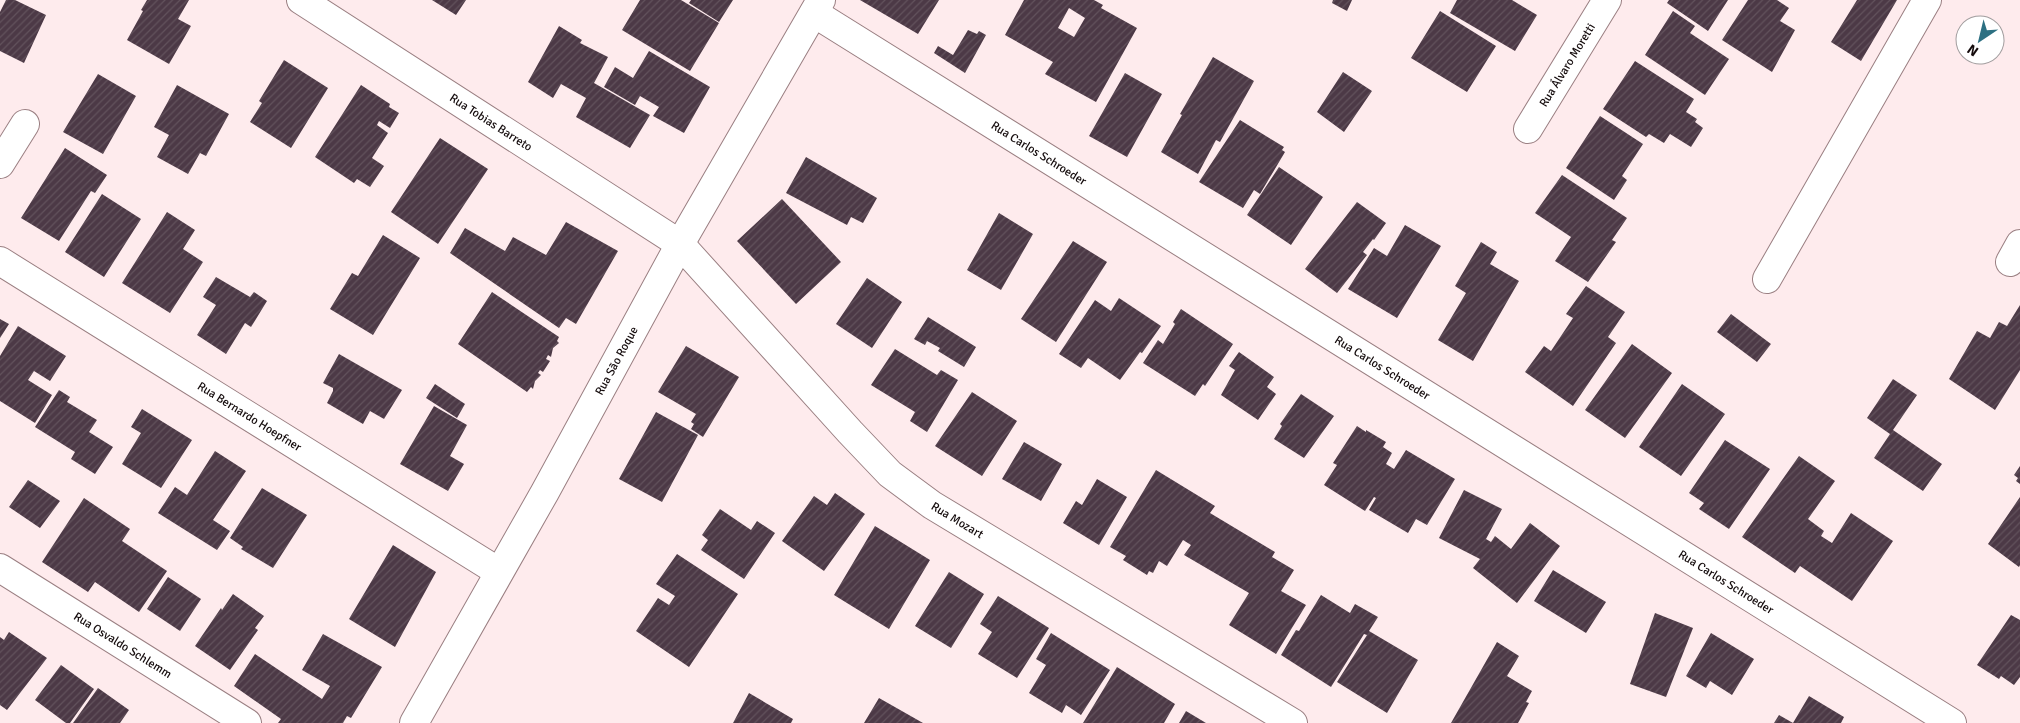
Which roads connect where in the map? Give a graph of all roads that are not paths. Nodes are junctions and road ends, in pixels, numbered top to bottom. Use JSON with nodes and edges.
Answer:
{"nodes":[{"id":1,"x":301,"y":0,"type":"edge"},
{"id":2,"x":1607,"y":0,"type":"edge"},
{"id":3,"x":1927,"y":0,"type":"edge"},
{"id":4,"x":817,"y":7,"type":"edge"},
{"id":5,"x":25,"y":124,"type":"dead end"},
{"id":6,"x":1528,"y":129,"type":"dead end"},
{"id":7,"x":0,"y":164,"type":"edge"},
{"id":8,"x":680,"y":244,"type":"junction"},
{"id":9,"x":0,"y":261,"type":"edge"},
{"id":10,"x":1767,"y":279,"type":"dead end"},
{"id":11,"x":0,"y":568,"type":"edge"},
{"id":12,"x":499,"y":572,"type":"junction"},
{"id":13,"x":246,"y":723,"type":"edge"},
{"id":14,"x":414,"y":723,"type":"edge"},
{"id":15,"x":1293,"y":723,"type":"edge"},
{"id":16,"x":1952,"y":723,"type":"edge"}],
"edges":[{"from":1,"to":8,"type":"street","name":"Rua Tobias Barreto"},
{"from":2,"to":6,"type":"street","name":"Rua Álvaro Moretti"},
{"from":3,"to":10,"type":"street"},
{"from":4,"to":8,"type":"street","name":"Rua São Roque"},
{"from":4,"to":16,"type":"street","name":"Rua Carlos Schroeder"},
{"from":5,"to":7,"type":"street"},
{"from":8,"to":12,"type":"street","name":"Rua São Roque"},
{"from":8,"to":15,"type":"street","name":"Rua Mozart"},
{"from":9,"to":12,"type":"street","name":"Rua Bernardo Hoepfner"},
{"from":11,"to":13,"type":"street","name":"Rua Osvaldo Schlemm"},
{"from":12,"to":14,"type":"street","name":"Rua São Roque"}]}
